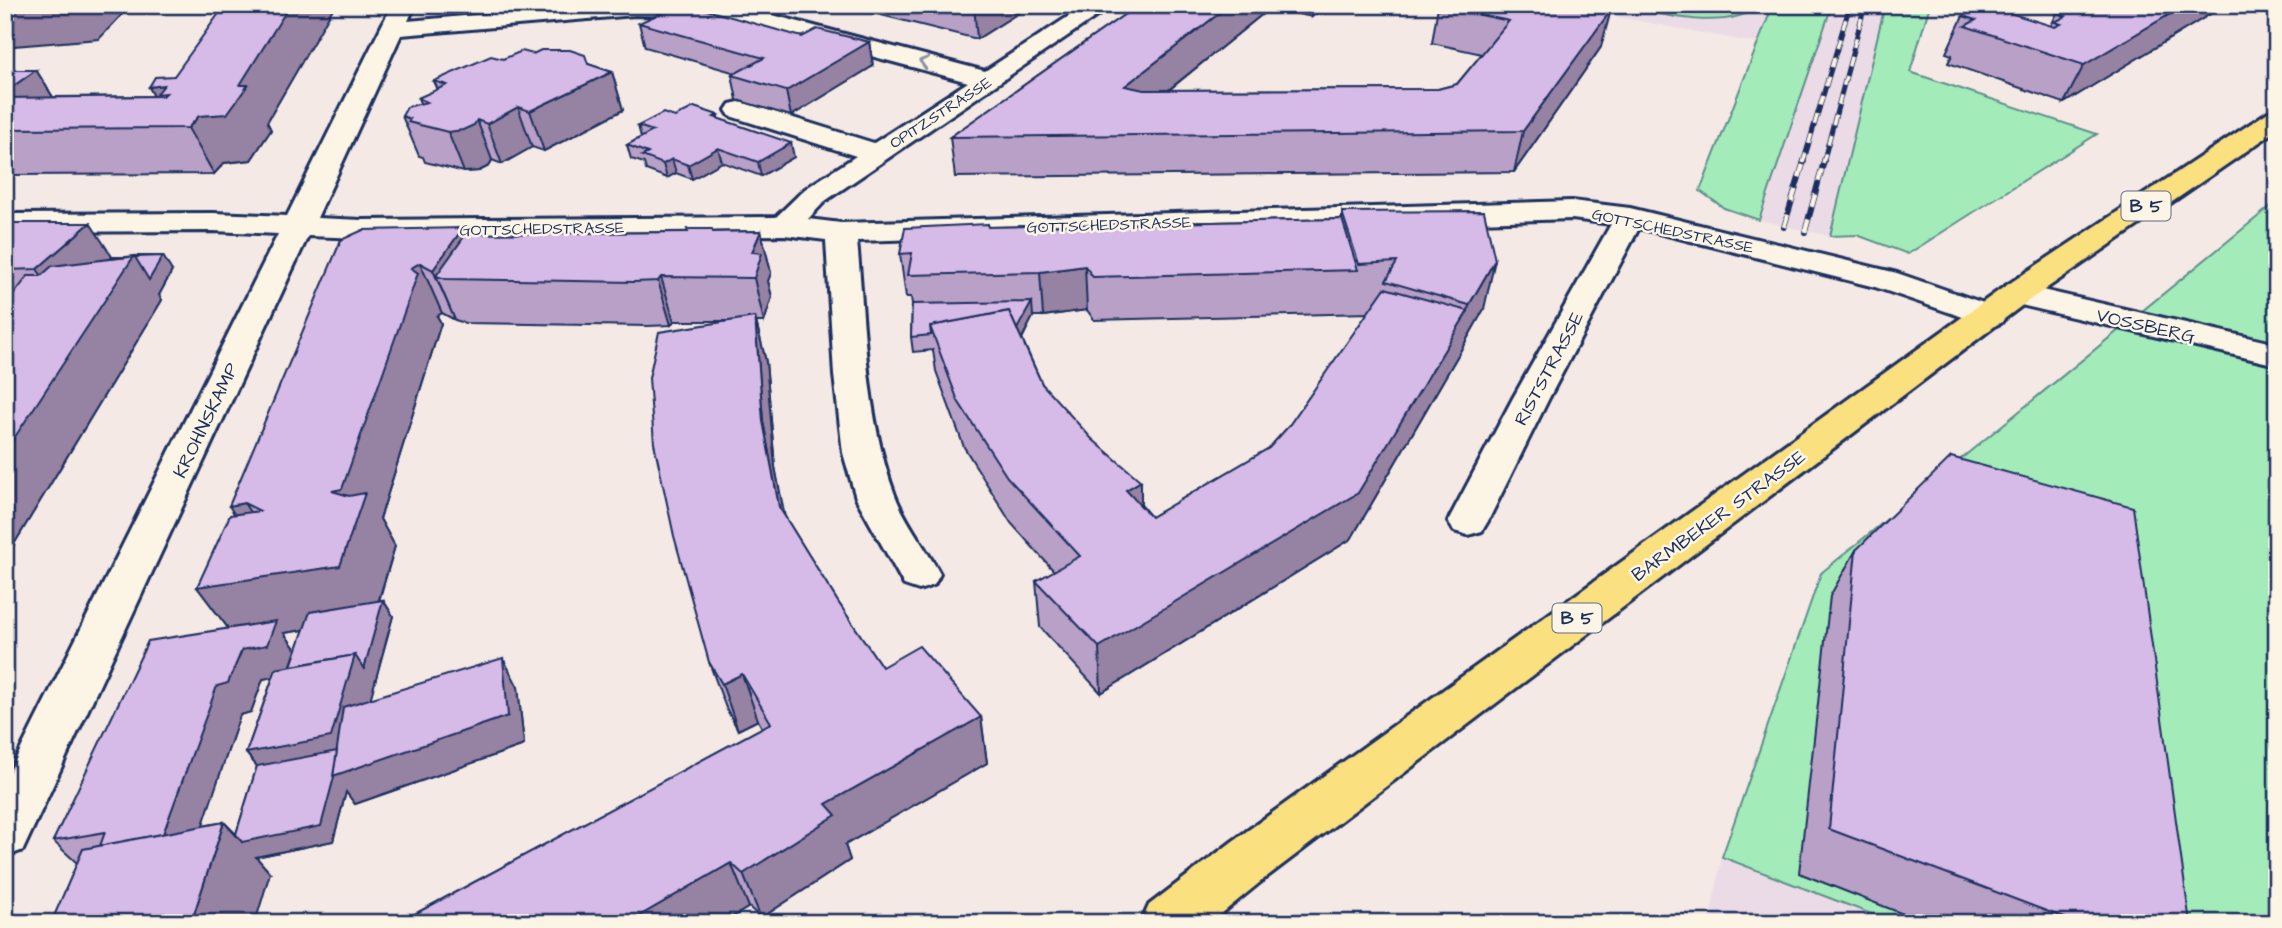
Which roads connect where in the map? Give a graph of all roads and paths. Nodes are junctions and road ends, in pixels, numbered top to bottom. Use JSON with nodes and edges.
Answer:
{"nodes":[{"id":1,"x":404,"y":5,"type":"edge"},
{"id":2,"x":1102,"y":5,"type":"edge"},
{"id":3,"x":392,"y":29,"type":"junction"},
{"id":4,"x":990,"y":79,"type":"junction"},
{"id":5,"x":739,"y":110,"type":"dead end"},
{"id":6,"x":2277,"y":118,"type":"edge"},
{"id":7,"x":876,"y":153,"type":"junction"},
{"id":8,"x":1630,"y":217,"type":"junction"},
{"id":9,"x":5,"y":223,"type":"edge"},
{"id":10,"x":299,"y":226,"type":"junction"},
{"id":11,"x":784,"y":226,"type":"junction"},
{"id":12,"x":841,"y":232,"type":"junction"},
{"id":13,"x":2002,"y":305,"type":"junction"},
{"id":14,"x":2277,"y":355,"type":"edge"},
{"id":15,"x":1468,"y":521,"type":"dead end"},
{"id":16,"x":919,"y":575,"type":"dead end"},
{"id":17,"x":5,"y":834,"type":"edge"},
{"id":18,"x":1168,"y":923,"type":"edge"}],
"edges":[{"from":1,"to":3,"type":"street","name":"KROHNSKAMP"},
{"from":2,"to":4,"type":"street","name":"OPITZSTRASSE"},
{"from":4,"to":3,"type":"street","one_way":true},
{"from":3,"to":10,"type":"street","name":"KROHNSKAMP"},
{"from":4,"to":7,"type":"street","name":"OPITZSTRASSE"},
{"from":5,"to":7,"type":"street"},
{"from":6,"to":13,"type":"main road","name":"BARMBEKER STRASSE","number":"B 5"},
{"from":7,"to":11,"type":"street","name":"OPITZSTRASSE"},
{"from":8,"to":12,"type":"street","name":"GOTTSCHEDSTRASSE"},
{"from":8,"to":13,"type":"street","name":"GOTTSCHEDSTRASSE"},
{"from":8,"to":15,"type":"street","name":"RISTSTRASSE"},
{"from":9,"to":10,"type":"street","name":"GOTTSCHEDSTRASSE"},
{"from":10,"to":11,"type":"street","name":"GOTTSCHEDSTRASSE"},
{"from":10,"to":17,"type":"street","name":"KROHNSKAMP"},
{"from":11,"to":12,"type":"street","name":"GOTTSCHEDSTRASSE"},
{"from":12,"to":16,"type":"street"},
{"from":13,"to":14,"type":"street","name":"VOSSBERG"},
{"from":13,"to":18,"type":"main road","name":"BARMBEKER STRASSE","number":"B 5"}]}
